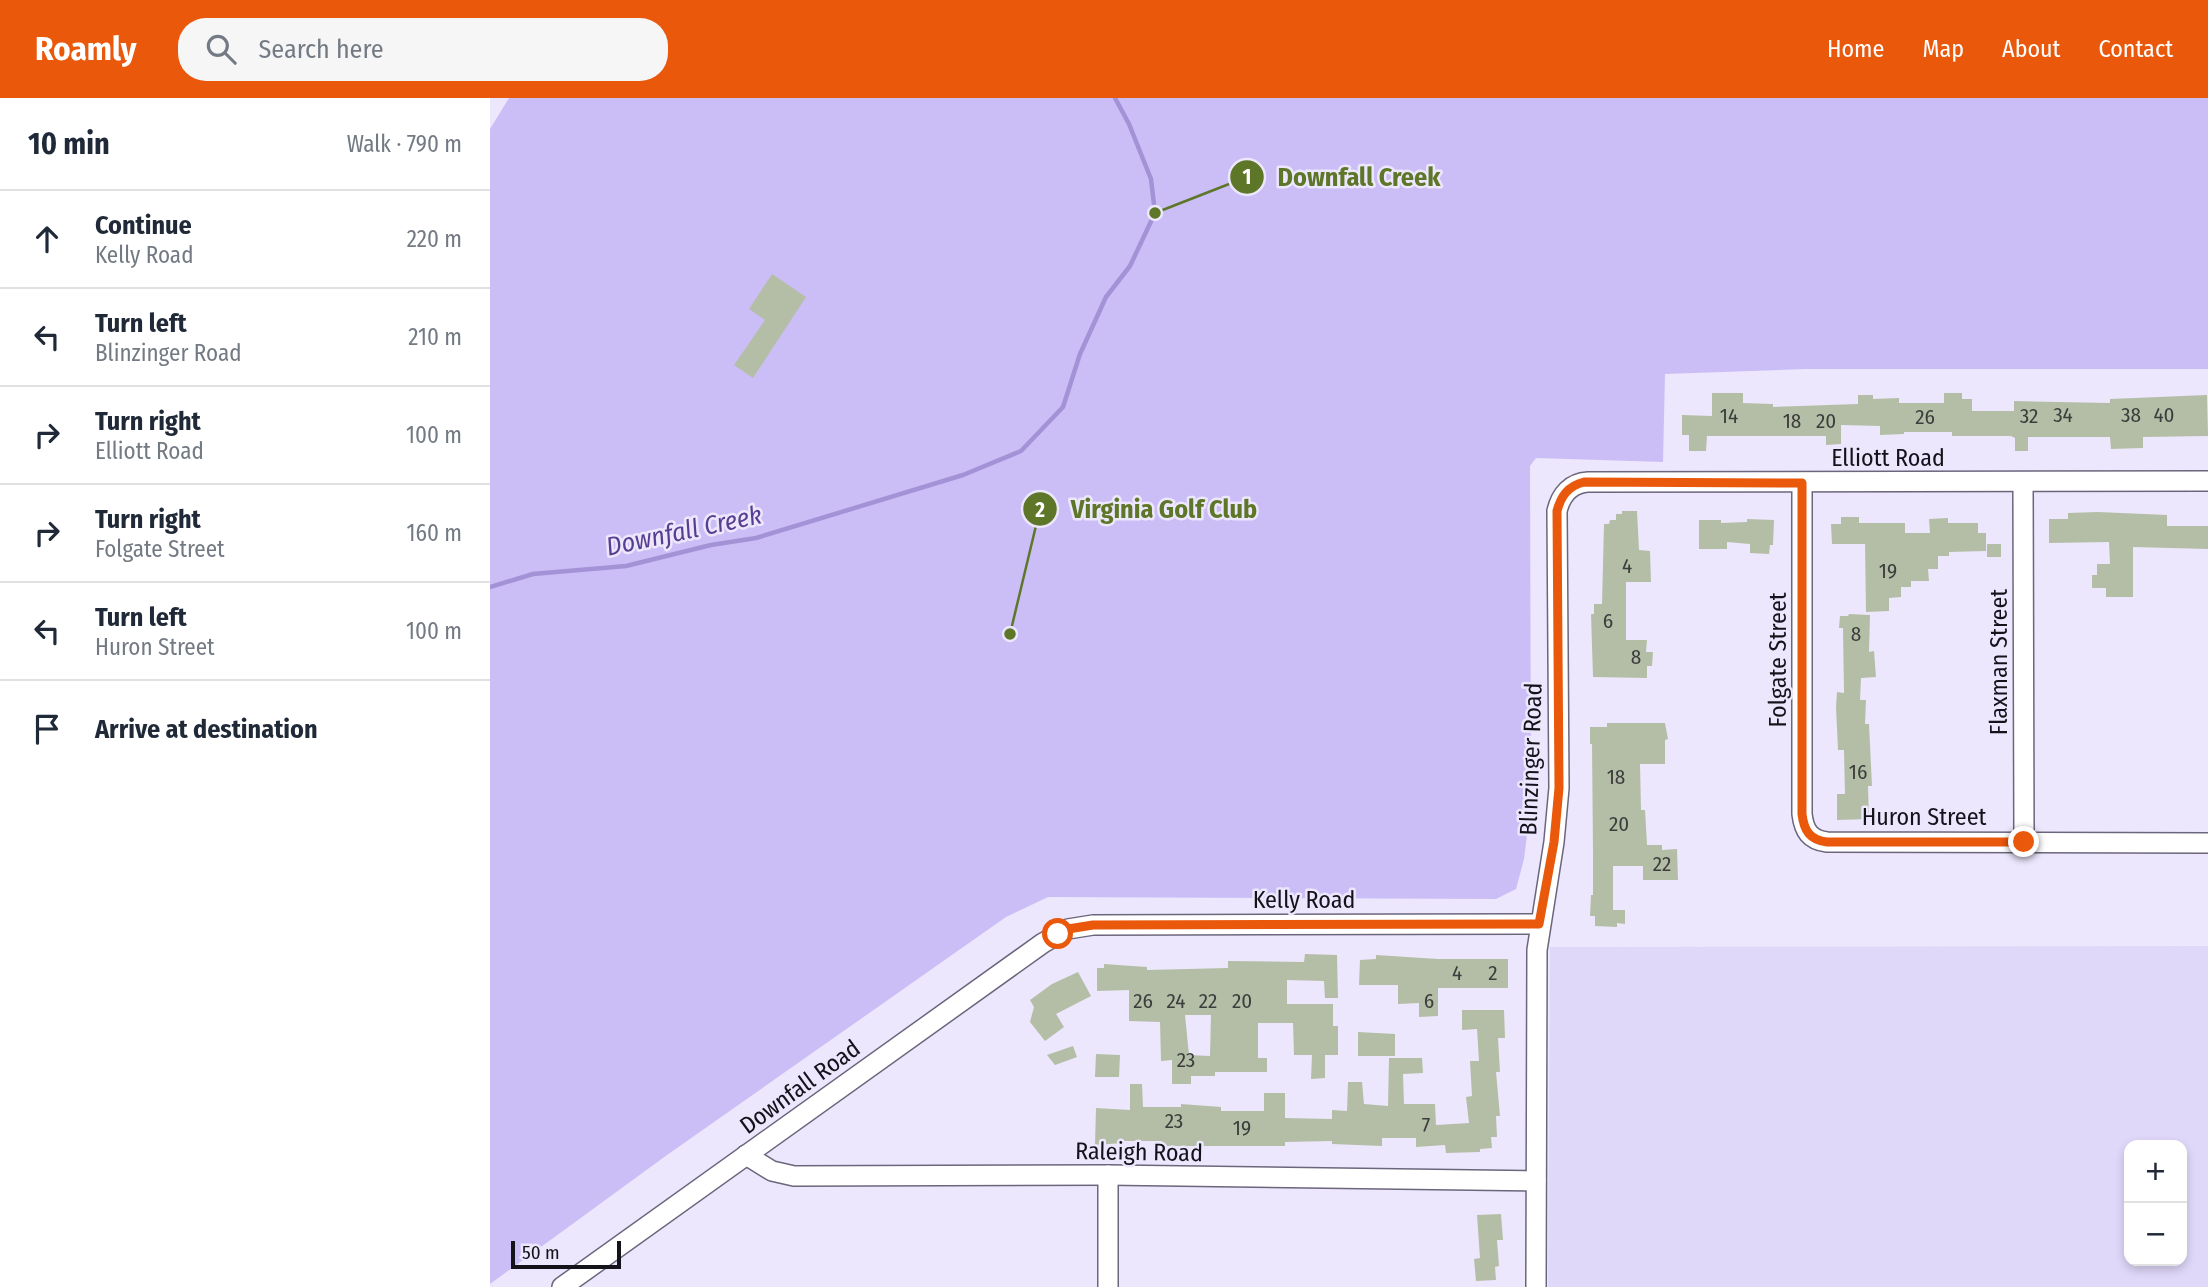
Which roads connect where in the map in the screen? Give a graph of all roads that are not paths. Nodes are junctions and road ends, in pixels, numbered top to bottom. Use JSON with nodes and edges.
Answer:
{"nodes":[{"id":1,"x":2208,"y":481,"type":"edge"},
{"id":2,"x":2023,"y":482,"type":"junction"},
{"id":3,"x":1802,"y":483,"type":"junction"},
{"id":4,"x":1570,"y":488,"type":"joint"},
{"id":5,"x":1809,"y":835,"type":"joint"},
{"id":6,"x":2024,"y":842,"type":"junction"},
{"id":7,"x":2208,"y":843,"type":"edge"},
{"id":8,"x":1539,"y":924,"type":"junction"},
{"id":9,"x":1068,"y":929,"type":"joint"},
{"id":10,"x":746,"y":1155,"type":"junction"},
{"id":11,"x":1108,"y":1175,"type":"junction"},
{"id":12,"x":1536,"y":1181,"type":"junction"},
{"id":13,"x":562,"y":1287,"type":"edge"},
{"id":14,"x":1108,"y":1287,"type":"edge"},
{"id":15,"x":1536,"y":1287,"type":"edge"}],
"edges":[{"from":1,"to":2,"type":"street","name":"Elliott Road"},
{"from":2,"to":3,"type":"street","name":"Elliott Road"},
{"from":2,"to":6,"type":"street","name":"Flaxman Street"},
{"from":3,"to":4,"type":"street","name":"Elliott Road"},
{"from":3,"to":5,"type":"street","name":"Folgate Street"},
{"from":4,"to":8,"type":"street","name":"Blinzinger Road"},
{"from":5,"to":6,"type":"street","name":"Huron Street"},
{"from":6,"to":7,"type":"street","name":"Huron Street"},
{"from":8,"to":9,"type":"street","name":"Kelly Road"},
{"from":8,"to":12,"type":"street","name":"Blinzinger Road"},
{"from":9,"to":10,"type":"street","name":"Downfall Road"},
{"from":10,"to":11,"type":"street","name":"Raleigh Road"},
{"from":10,"to":13,"type":"street","name":"Downfall Road"},
{"from":11,"to":12,"type":"street","name":"Raleigh Road"},
{"from":11,"to":14,"type":"street"},
{"from":12,"to":15,"type":"street","name":"Blinzinger Road"}]}
